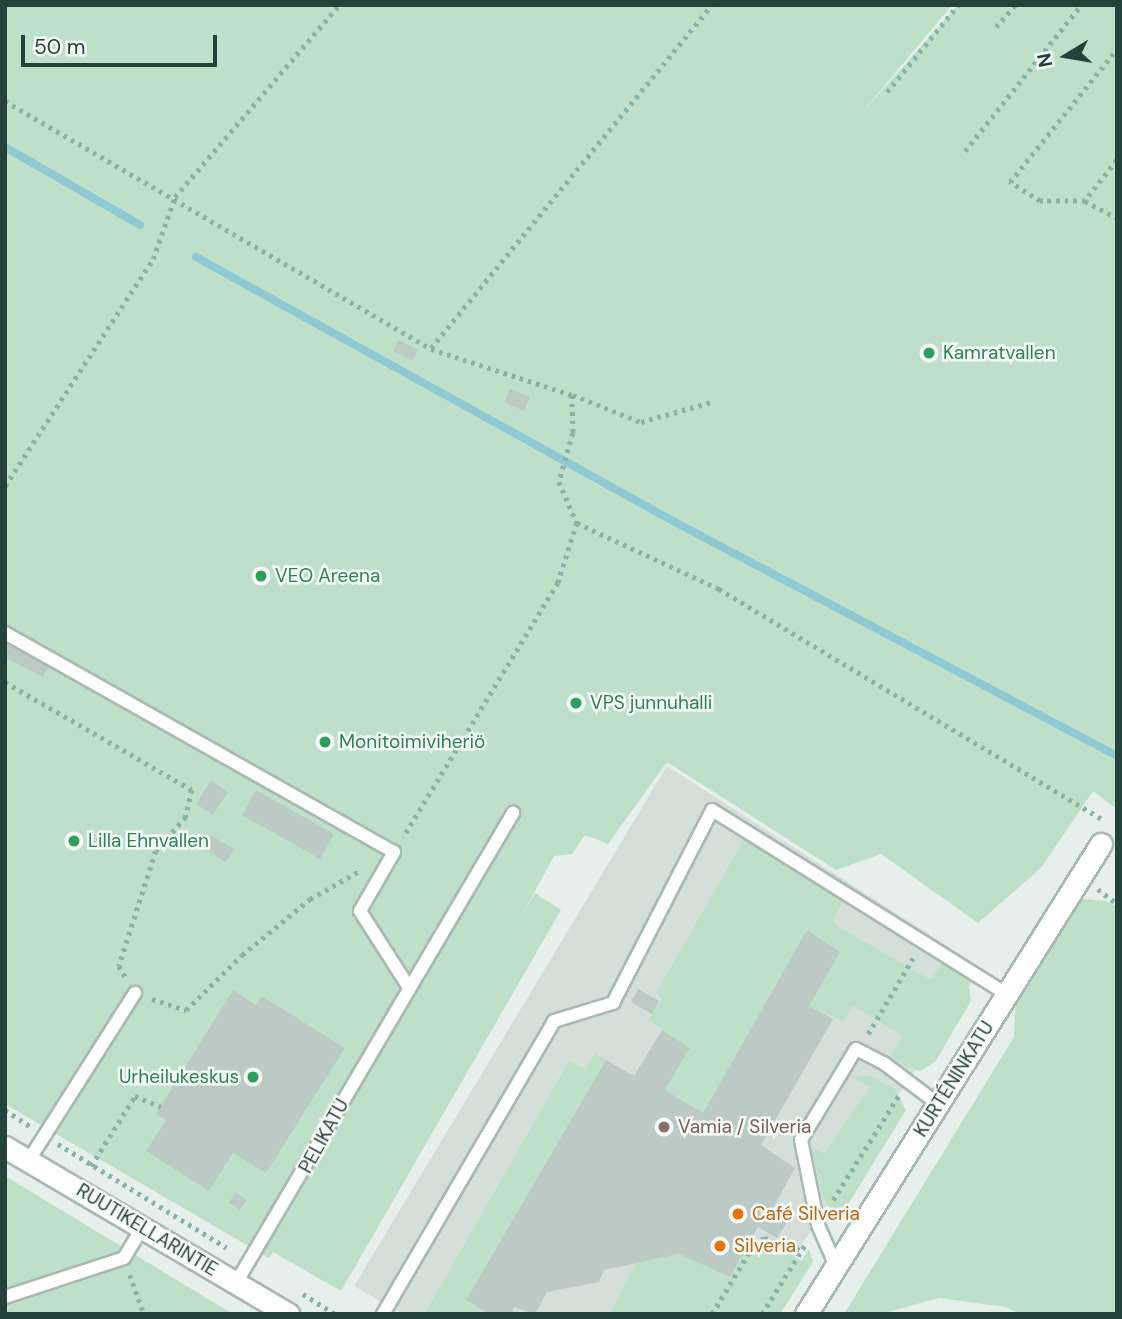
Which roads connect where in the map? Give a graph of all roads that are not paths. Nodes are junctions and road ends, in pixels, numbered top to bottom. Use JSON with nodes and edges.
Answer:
{"nodes":[{"id":1,"x":5,"y":632,"type":"edge"},
{"id":2,"x":513,"y":813,"type":"dead end"},
{"id":3,"x":1101,"y":845,"type":"dead end"},
{"id":4,"x":408,"y":986,"type":"junction"},
{"id":5,"x":135,"y":993,"type":"road end"},
{"id":6,"x":1007,"y":994,"type":"junction"},
{"id":7,"x":938,"y":1104,"type":"junction"},
{"id":8,"x":5,"y":1147,"type":"edge"},
{"id":9,"x":29,"y":1160,"type":"junction"},
{"id":10,"x":143,"y":1226,"type":"junction"},
{"id":11,"x":836,"y":1266,"type":"junction"},
{"id":12,"x":236,"y":1283,"type":"junction"},
{"id":13,"x":5,"y":1297,"type":"edge"},
{"id":14,"x":288,"y":1314,"type":"edge"},
{"id":15,"x":383,"y":1314,"type":"edge"},
{"id":16,"x":806,"y":1314,"type":"edge"}],
"edges":[{"from":1,"to":4,"type":"lane"},
{"from":2,"to":4,"type":"lane","name":"PELIKATU"},
{"from":3,"to":6,"type":"street","name":"KURTÉNINKATU"},
{"from":4,"to":12,"type":"lane","name":"PELIKATU"},
{"from":5,"to":9,"type":"lane"},
{"from":6,"to":7,"type":"street","name":"KURTÉNINKATU"},
{"from":6,"to":15,"type":"lane"},
{"from":7,"to":11,"type":"street","name":"KURTÉNINKATU"},
{"from":7,"to":11,"type":"lane"},
{"from":8,"to":9,"type":"street","name":"RUUTIKELLARINTIE"},
{"from":9,"to":10,"type":"street","name":"RUUTIKELLARINTIE"},
{"from":10,"to":12,"type":"street","name":"RUUTIKELLARINTIE"},
{"from":10,"to":13,"type":"lane"},
{"from":11,"to":16,"type":"street","name":"KURTÉNINKATU"},
{"from":12,"to":14,"type":"street","name":"RUUTIKELLARINTIE"}]}
